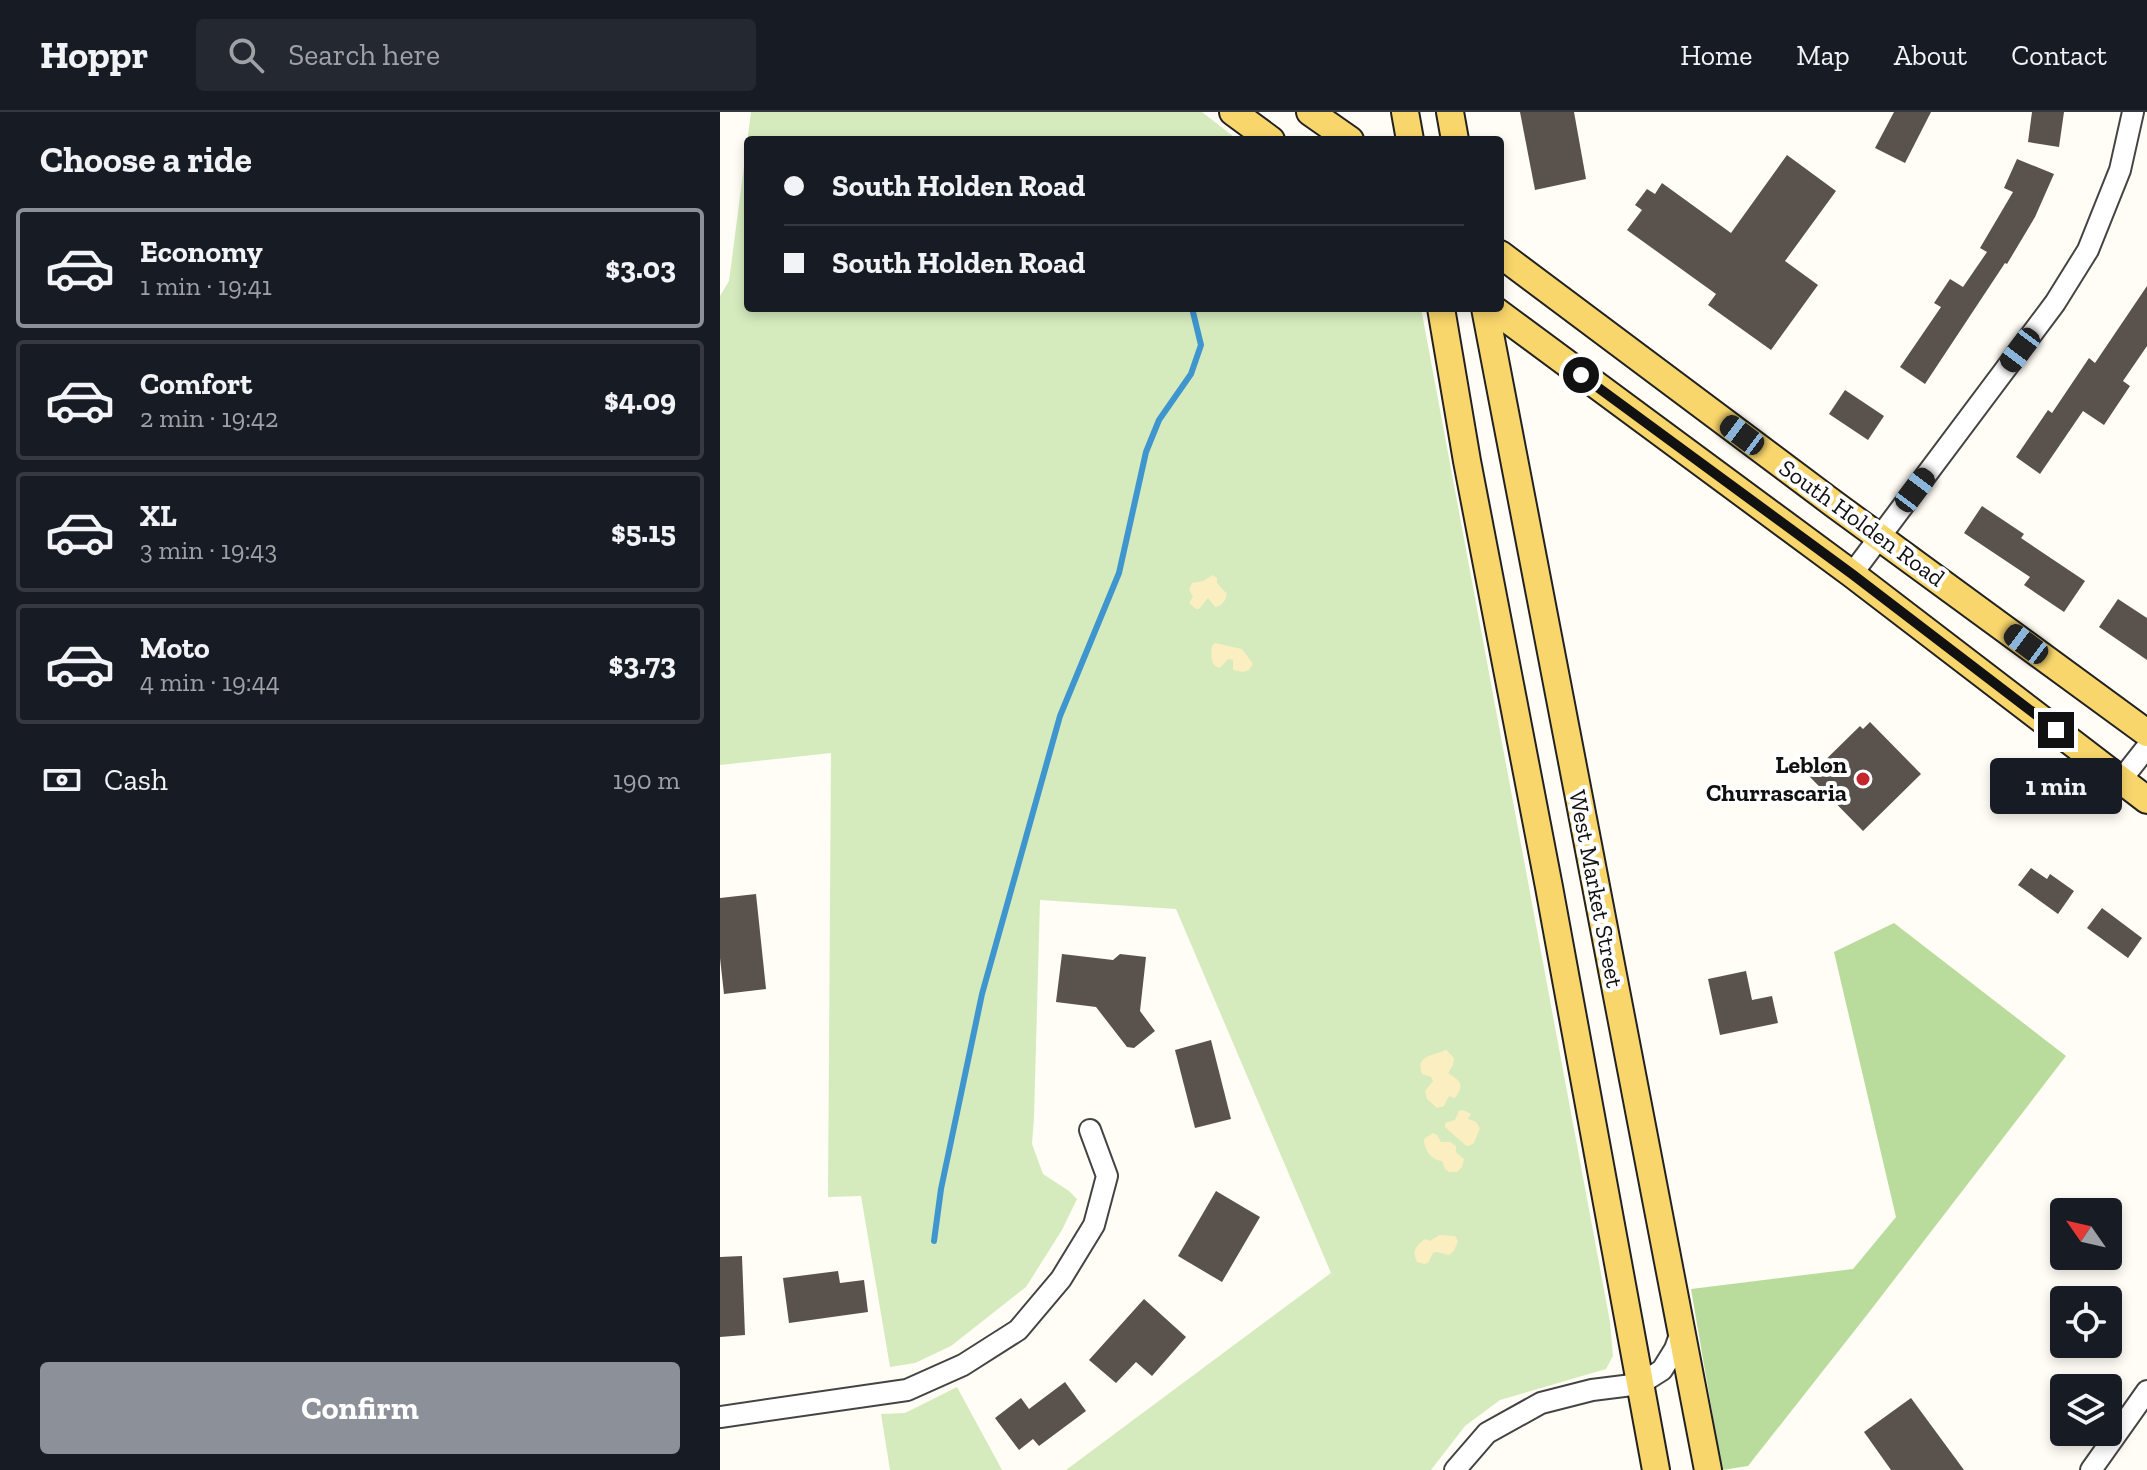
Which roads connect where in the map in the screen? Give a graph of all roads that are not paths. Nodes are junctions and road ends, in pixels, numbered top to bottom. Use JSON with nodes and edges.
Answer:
{"nodes":[{"id":1,"x":1233,"y":112,"type":"edge"},
{"id":2,"x":1310,"y":112,"type":"edge"},
{"id":3,"x":1405,"y":112,"type":"edge"},
{"id":4,"x":1450,"y":112,"type":"edge"},
{"id":5,"x":2133,"y":112,"type":"edge"},
{"id":6,"x":1266,"y":136,"type":"edge"},
{"id":7,"x":1344,"y":136,"type":"edge"},
{"id":8,"x":1409,"y":136,"type":"edge"},
{"id":9,"x":1454,"y":136,"type":"edge"},
{"id":10,"x":1504,"y":257,"type":"edge"},
{"id":11,"x":1442,"y":312,"type":"edge"},
{"id":12,"x":1486,"y":312,"type":"edge"},
{"id":13,"x":1497,"y":312,"type":"edge"},
{"id":14,"x":1880,"y":537,"type":"junction"},
{"id":15,"x":1852,"y":574,"type":"junction"},
{"id":16,"x":2147,"y":733,"type":"edge"},
{"id":17,"x":2147,"y":747,"type":"edge"},
{"id":18,"x":2121,"y":780,"type":"junction"},
{"id":19,"x":2147,"y":800,"type":"edge"},
{"id":20,"x":1090,"y":1130,"type":"dead end"},
{"id":21,"x":1681,"y":1332,"type":"junction"},
{"id":22,"x":1640,"y":1384,"type":"junction"},
{"id":23,"x":2147,"y":1391,"type":"edge"},
{"id":24,"x":720,"y":1417,"type":"edge"},
{"id":25,"x":1455,"y":1470,"type":"edge"},
{"id":26,"x":1656,"y":1470,"type":"edge"},
{"id":27,"x":1708,"y":1470,"type":"edge"},
{"id":28,"x":2091,"y":1470,"type":"edge"}],
"edges":[{"from":1,"to":6,"type":"main road"},
{"from":2,"to":7,"type":"main road"},
{"from":3,"to":8,"type":"main road"},
{"from":4,"to":9,"type":"main road"},
{"from":5,"to":14,"type":"street"},
{"from":10,"to":14,"type":"main road","name":"South Holden Road"},
{"from":11,"to":22,"type":"main road","name":"West Market Street"},
{"from":12,"to":21,"type":"main road","name":"West Market Street"},
{"from":13,"to":15,"type":"main road","name":"South Holden Road"},
{"from":14,"to":15,"type":"street"},
{"from":14,"to":16,"type":"main road","name":"South Holden Road"},
{"from":15,"to":18,"type":"main road","name":"South Holden Road"},
{"from":17,"to":18,"type":"street"},
{"from":18,"to":19,"type":"main road","name":"South Holden Road"},
{"from":20,"to":24,"type":"street"},
{"from":21,"to":22,"type":"street"},
{"from":21,"to":27,"type":"main road","name":"West Market Street"},
{"from":22,"to":25,"type":"street"},
{"from":22,"to":26,"type":"main road","name":"West Market Street"},
{"from":23,"to":28,"type":"street"}]}
